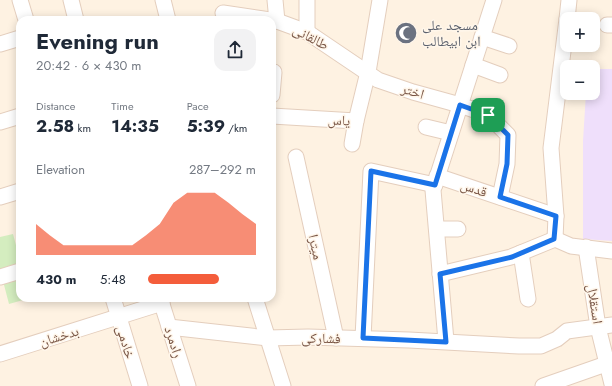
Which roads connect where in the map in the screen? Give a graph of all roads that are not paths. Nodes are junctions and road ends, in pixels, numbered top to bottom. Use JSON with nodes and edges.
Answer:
{"nodes":[{"id":1,"x":20,"y":0,"type":"edge"},
{"id":2,"x":71,"y":0,"type":"edge"},
{"id":3,"x":163,"y":0,"type":"edge"},
{"id":4,"x":275,"y":0,"type":"edge"},
{"id":5,"x":307,"y":0,"type":"edge"},
{"id":6,"x":380,"y":0,"type":"edge"},
{"id":7,"x":494,"y":0,"type":"edge"},
{"id":8,"x":570,"y":0,"type":"edge"},
{"id":9,"x":568,"y":12,"type":"edge"},
{"id":10,"x":223,"y":13,"type":"dead end"},
{"id":11,"x":25,"y":16,"type":"edge"},
{"id":12,"x":75,"y":16,"type":"edge"},
{"id":13,"x":167,"y":16,"type":"edge"},
{"id":14,"x":243,"y":16,"type":"edge"},
{"id":15,"x":277,"y":21,"type":"joint"},
{"id":16,"x":307,"y":32,"type":"junction"},
{"id":17,"x":482,"y":37,"type":"junction"},
{"id":18,"x":16,"y":39,"type":"edge"},
{"id":19,"x":0,"y":44,"type":"edge"},
{"id":20,"x":509,"y":46,"type":"dead end"},
{"id":21,"x":563,"y":52,"type":"edge"},
{"id":22,"x":473,"y":65,"type":"junction"},
{"id":23,"x":368,"y":72,"type":"junction"},
{"id":24,"x":500,"y":75,"type":"dead end"},
{"id":25,"x":460,"y":105,"type":"junction"},
{"id":26,"x":276,"y":116,"type":"edge"},
{"id":27,"x":16,"y":117,"type":"edge"},
{"id":28,"x":356,"y":121,"type":"junction"},
{"id":29,"x":0,"y":122,"type":"edge"},
{"id":30,"x":426,"y":127,"type":"dead end"},
{"id":31,"x":451,"y":133,"type":"junction"},
{"id":32,"x":352,"y":144,"type":"dead end"},
{"id":33,"x":296,"y":157,"type":"dead end"},
{"id":34,"x":436,"y":180,"type":"junction"},
{"id":35,"x":16,"y":192,"type":"edge"},
{"id":36,"x":500,"y":197,"type":"junction"},
{"id":37,"x":0,"y":198,"type":"edge"},
{"id":38,"x":556,"y":216,"type":"junction"},
{"id":39,"x":437,"y":229,"type":"junction"},
{"id":40,"x":458,"y":229,"type":"dead end"},
{"id":41,"x":554,"y":239,"type":"junction"},
{"id":42,"x":586,"y":247,"type":"junction"},
{"id":43,"x":612,"y":251,"type":"edge"},
{"id":44,"x":522,"y":253,"type":"junction"},
{"id":45,"x":16,"y":272,"type":"edge"},
{"id":46,"x":440,"y":274,"type":"junction"},
{"id":47,"x":0,"y":277,"type":"edge"},
{"id":48,"x":528,"y":298,"type":"dead end"},
{"id":49,"x":113,"y":302,"type":"edge"},
{"id":50,"x":156,"y":302,"type":"edge"},
{"id":51,"x":162,"y":302,"type":"edge"},
{"id":52,"x":257,"y":302,"type":"edge"},
{"id":53,"x":119,"y":317,"type":"junction"},
{"id":54,"x":605,"y":326,"type":"edge"},
{"id":55,"x":170,"y":327,"type":"junction"},
{"id":56,"x":268,"y":338,"type":"junction"},
{"id":57,"x":336,"y":338,"type":"junction"},
{"id":58,"x":363,"y":338,"type":"junction"},
{"id":59,"x":446,"y":342,"type":"junction"},
{"id":60,"x":0,"y":353,"type":"edge"},
{"id":61,"x":606,"y":364,"type":"junction"},
{"id":62,"x":612,"y":384,"type":"edge"},
{"id":63,"x":140,"y":386,"type":"edge"},
{"id":64,"x":188,"y":386,"type":"edge"},
{"id":65,"x":283,"y":386,"type":"edge"},
{"id":66,"x":543,"y":386,"type":"edge"}],
"edges":[{"from":1,"to":11,"type":"street"},
{"from":2,"to":12,"type":"street"},
{"from":3,"to":13,"type":"street"},
{"from":4,"to":15,"type":"street"},
{"from":5,"to":16,"type":"street"},
{"from":6,"to":23,"type":"street"},
{"from":7,"to":17,"type":"street"},
{"from":8,"to":9,"type":"street"},
{"from":10,"to":14,"type":"street","name":"طالقانی"},
{"from":15,"to":16,"type":"street","name":"طالقانی"},
{"from":16,"to":23,"type":"street","name":"طالقانی"},
{"from":17,"to":20,"type":"street"},
{"from":17,"to":22,"type":"street"},
{"from":18,"to":19,"type":"street"},
{"from":21,"to":38,"type":"street"},
{"from":22,"to":24,"type":"street"},
{"from":22,"to":25,"type":"street"},
{"from":23,"to":25,"type":"street","name":"اختر"},
{"from":23,"to":28,"type":"street","name":"یاس"},
{"from":25,"to":31,"type":"street"},
{"from":25,"to":36,"type":"street","name":"اختر"},
{"from":26,"to":28,"type":"street","name":"یاس"},
{"from":27,"to":29,"type":"street"},
{"from":28,"to":32,"type":"street"},
{"from":30,"to":31,"type":"street"},
{"from":31,"to":34,"type":"street"},
{"from":33,"to":57,"type":"street","name":"میترا"},
{"from":34,"to":36,"type":"street","name":"قدس"},
{"from":34,"to":39,"type":"street"},
{"from":34,"to":58,"type":"street","name":"قدس"},
{"from":35,"to":37,"type":"street"},
{"from":36,"to":38,"type":"street","name":"قدس"},
{"from":38,"to":41,"type":"street"},
{"from":39,"to":40,"type":"street"},
{"from":39,"to":46,"type":"street"},
{"from":41,"to":42,"type":"street"},
{"from":41,"to":44,"type":"street"},
{"from":42,"to":43,"type":"street"},
{"from":42,"to":54,"type":"street","name":"استقلال"},
{"from":44,"to":46,"type":"street"},
{"from":44,"to":48,"type":"street"},
{"from":45,"to":47,"type":"street"},
{"from":46,"to":59,"type":"street"},
{"from":49,"to":53,"type":"street","name":"خادمی"},
{"from":50,"to":53,"type":"street","name":"بدخشان"},
{"from":51,"to":55,"type":"street","name":"رادمرد"},
{"from":52,"to":56,"type":"street"},
{"from":53,"to":60,"type":"street","name":"بدخشان"},
{"from":53,"to":63,"type":"street","name":"خادمی"},
{"from":54,"to":59,"type":"street","name":"فشارکی"},
{"from":54,"to":61,"type":"street","name":"استقلال"},
{"from":55,"to":56,"type":"street","name":"فشارکی"},
{"from":55,"to":64,"type":"street","name":"رادمرد"},
{"from":56,"to":57,"type":"street","name":"فشارکی"},
{"from":56,"to":65,"type":"street"},
{"from":57,"to":58,"type":"street","name":"فشارکی"},
{"from":58,"to":59,"type":"street","name":"فشارکی"},
{"from":61,"to":62,"type":"street","name":"استقلال"},
{"from":61,"to":66,"type":"street"}]}
